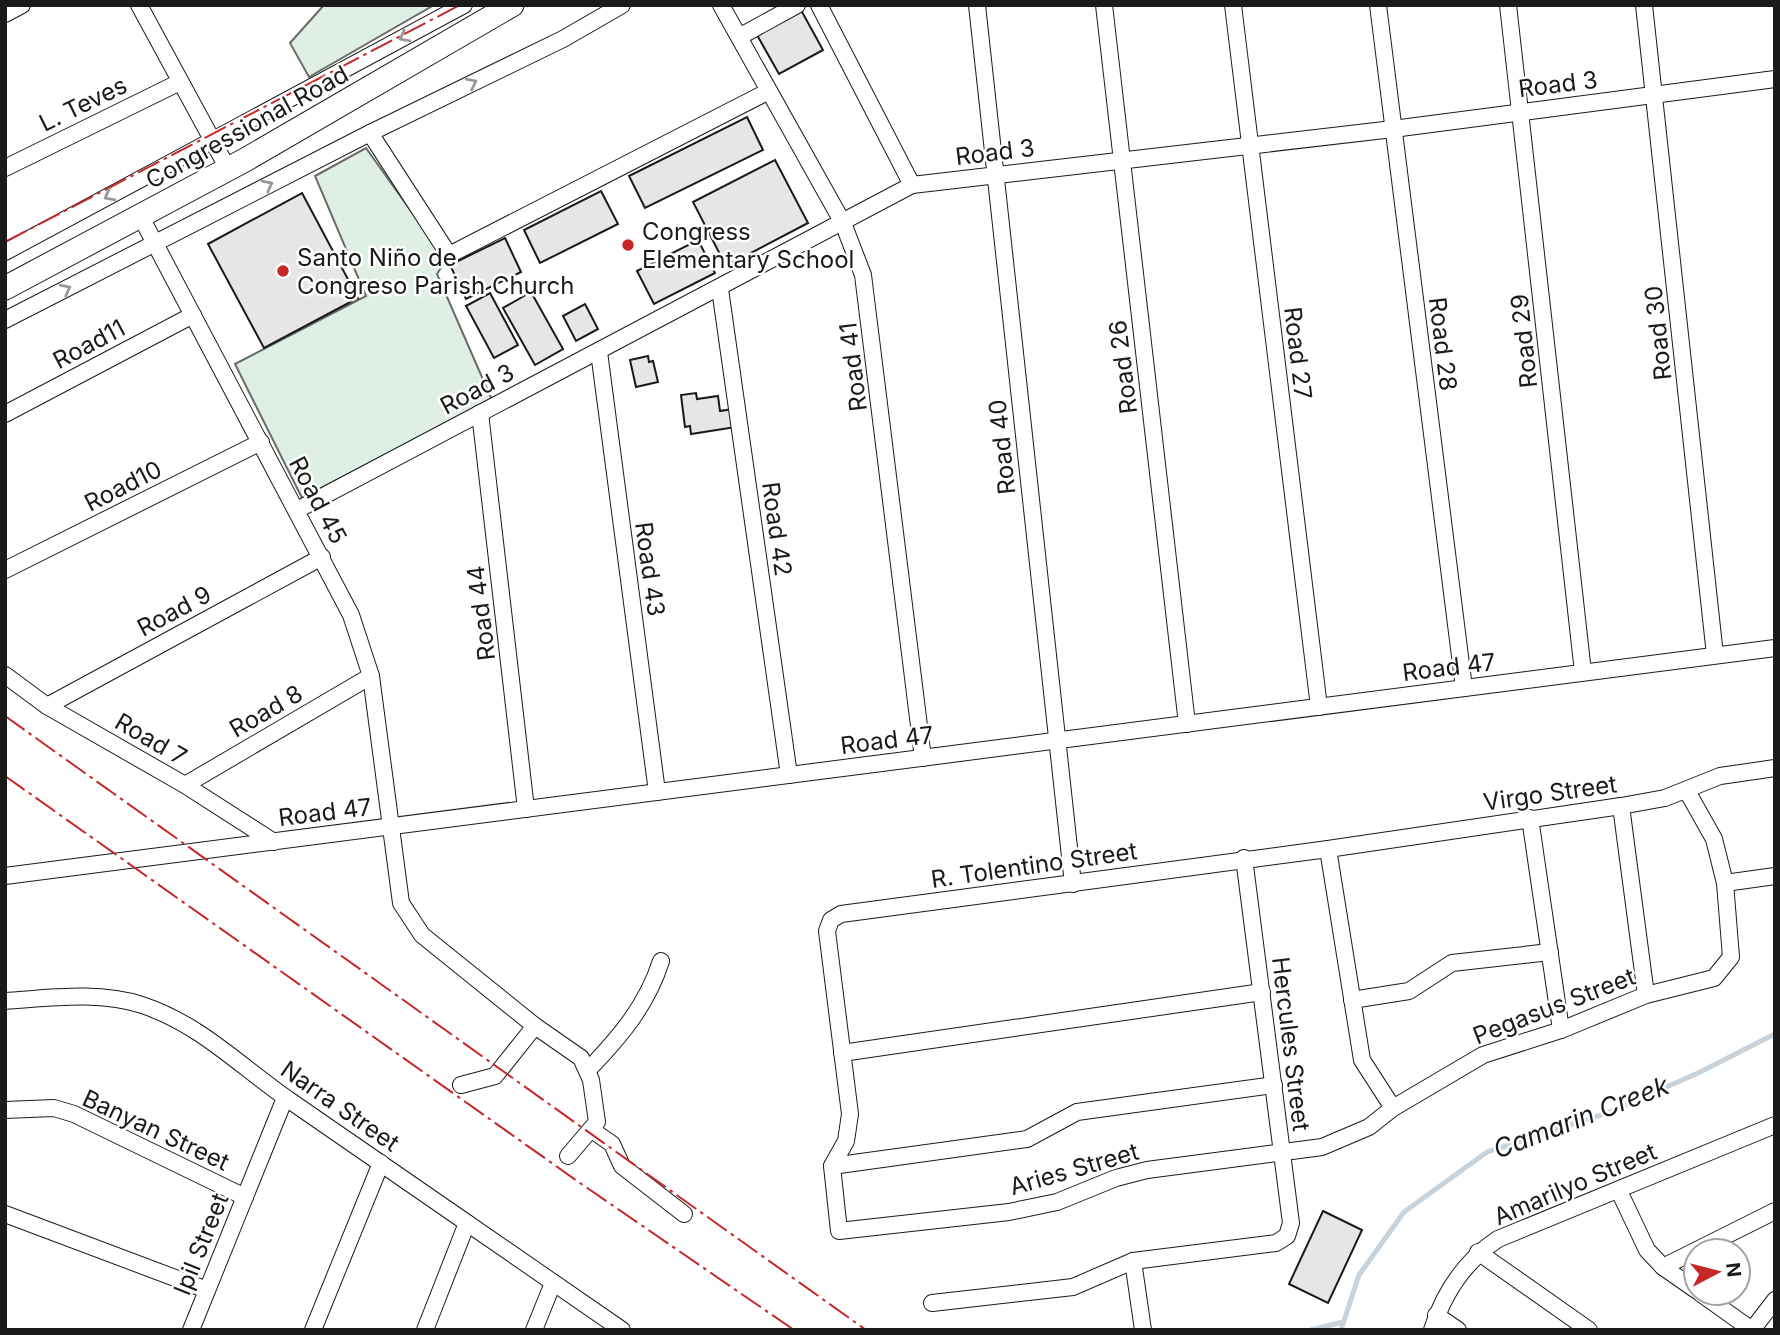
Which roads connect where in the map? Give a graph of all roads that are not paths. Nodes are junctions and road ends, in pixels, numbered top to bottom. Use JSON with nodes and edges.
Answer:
{"nodes":[{"id":1,"x":22,"y":5,"type":"edge"},
{"id":2,"x":139,"y":5,"type":"edge"},
{"id":3,"x":464,"y":5,"type":"edge"},
{"id":4,"x":512,"y":5,"type":"edge"},
{"id":5,"x":622,"y":5,"type":"edge"},
{"id":6,"x":721,"y":5,"type":"edge"},
{"id":7,"x":797,"y":5,"type":"edge"},
{"id":8,"x":819,"y":5,"type":"edge"},
{"id":9,"x":977,"y":5,"type":"edge"},
{"id":10,"x":1104,"y":5,"type":"edge"},
{"id":11,"x":1233,"y":5,"type":"edge"},
{"id":12,"x":1378,"y":5,"type":"edge"},
{"id":13,"x":1508,"y":5,"type":"edge"},
{"id":14,"x":1644,"y":5,"type":"edge"},
{"id":15,"x":5,"y":14,"type":"edge"},
{"id":16,"x":739,"y":37,"type":"junction"},
{"id":17,"x":1775,"y":79,"type":"edge"},
{"id":18,"x":180,"y":82,"type":"junction"},
{"id":19,"x":769,"y":91,"type":"junction"},
{"id":20,"x":1655,"y":94,"type":"junction"},
{"id":21,"x":1522,"y":112,"type":"junction"},
{"id":22,"x":1393,"y":129,"type":"junction"},
{"id":23,"x":370,"y":133,"type":"junction"},
{"id":24,"x":212,"y":140,"type":"junction"},
{"id":25,"x":1250,"y":145,"type":"junction"},
{"id":26,"x":1122,"y":160,"type":"junction"},
{"id":27,"x":5,"y":168,"type":"edge"},
{"id":28,"x":228,"y":170,"type":"junction"},
{"id":29,"x":995,"y":175,"type":"junction"},
{"id":30,"x":912,"y":185,"type":"junction"},
{"id":31,"x":141,"y":217,"type":"junction"},
{"id":32,"x":843,"y":223,"type":"junction"},
{"id":33,"x":155,"y":243,"type":"junction"},
{"id":34,"x":5,"y":252,"type":"edge"},
{"id":35,"x":5,"y":288,"type":"edge"},
{"id":36,"x":720,"y":289,"type":"junction"},
{"id":37,"x":193,"y":315,"type":"junction"},
{"id":38,"x":5,"y":320,"type":"edge"},
{"id":39,"x":599,"y":352,"type":"junction"},
{"id":40,"x":480,"y":412,"type":"junction"},
{"id":41,"x":5,"y":414,"type":"edge"},
{"id":42,"x":261,"y":442,"type":"junction"},
{"id":43,"x":297,"y":510,"type":"junction"},
{"id":44,"x":323,"y":557,"type":"junction"},
{"id":45,"x":5,"y":570,"type":"edge"},
{"id":46,"x":1775,"y":648,"type":"edge"},
{"id":47,"x":1715,"y":655,"type":"junction"},
{"id":48,"x":1583,"y":673,"type":"junction"},
{"id":49,"x":5,"y":675,"type":"edge"},
{"id":50,"x":371,"y":676,"type":"junction"},
{"id":51,"x":1464,"y":688,"type":"junction"},
{"id":52,"x":47,"y":706,"type":"junction"},
{"id":53,"x":1319,"y":707,"type":"junction"},
{"id":54,"x":1187,"y":724,"type":"junction"},
{"id":55,"x":1058,"y":741,"type":"junction"},
{"id":56,"x":923,"y":758,"type":"junction"},
{"id":57,"x":1775,"y":768,"type":"edge"},
{"id":58,"x":789,"y":775,"type":"junction"},
{"id":59,"x":185,"y":785,"type":"junction"},
{"id":60,"x":1688,"y":791,"type":"junction"},
{"id":61,"x":657,"y":792,"type":"junction"},
{"id":62,"x":1621,"y":806,"type":"junction"},
{"id":63,"x":526,"y":809,"type":"junction"},
{"id":64,"x":1530,"y":818,"type":"junction"},
{"id":65,"x":390,"y":827,"type":"junction"},
{"id":66,"x":274,"y":842,"type":"junction"},
{"id":67,"x":1328,"y":849,"type":"junction"},
{"id":68,"x":1244,"y":858,"type":"junction"},
{"id":69,"x":5,"y":876,"type":"edge"},
{"id":70,"x":1775,"y":876,"type":"edge"},
{"id":71,"x":1725,"y":883,"type":"junction"},
{"id":72,"x":1073,"y":884,"type":"junction"},
{"id":73,"x":1550,"y":952,"type":"junction"},
{"id":74,"x":661,"y":961,"type":"dead end"},
{"id":75,"x":1262,"y":992,"type":"junction"},
{"id":76,"x":1646,"y":995,"type":"junction"},
{"id":77,"x":1352,"y":1000,"type":"junction"},
{"id":78,"x":5,"y":1001,"type":"edge"},
{"id":79,"x":535,"y":1026,"type":"junction"},
{"id":80,"x":1561,"y":1030,"type":"junction"},
{"id":81,"x":842,"y":1053,"type":"junction"},
{"id":82,"x":588,"y":1070,"type":"junction"},
{"id":83,"x":461,"y":1085,"type":"dead end"},
{"id":84,"x":1273,"y":1085,"type":"junction"},
{"id":85,"x":285,"y":1098,"type":"junction"},
{"id":86,"x":1393,"y":1108,"type":"junction"},
{"id":87,"x":5,"y":1110,"type":"edge"},
{"id":88,"x":1775,"y":1125,"type":"edge"},
{"id":89,"x":592,"y":1130,"type":"junction"},
{"id":90,"x":1282,"y":1153,"type":"junction"},
{"id":91,"x":568,"y":1156,"type":"dead end"},
{"id":92,"x":381,"y":1163,"type":"junction"},
{"id":93,"x":832,"y":1166,"type":"junction"},
{"id":94,"x":1619,"y":1191,"type":"junction"},
{"id":95,"x":245,"y":1197,"type":"junction"},
{"id":96,"x":1775,"y":1211,"type":"edge"},
{"id":97,"x":5,"y":1214,"type":"edge"},
{"id":98,"x":684,"y":1214,"type":"dead end"},
{"id":99,"x":467,"y":1223,"type":"junction"},
{"id":100,"x":1478,"y":1252,"type":"junction"},
{"id":101,"x":1133,"y":1261,"type":"junction"},
{"id":102,"x":1663,"y":1266,"type":"junction"},
{"id":103,"x":1682,"y":1280,"type":"edge"},
{"id":104,"x":553,"y":1283,"type":"junction"},
{"id":105,"x":207,"y":1290,"type":"junction"},
{"id":106,"x":1775,"y":1300,"type":"edge"},
{"id":107,"x":932,"y":1303,"type":"dead end"},
{"id":108,"x":1719,"y":1307,"type":"edge"},
{"id":109,"x":1434,"y":1322,"type":"edge"},
{"id":110,"x":191,"y":1330,"type":"edge"},
{"id":111,"x":313,"y":1330,"type":"edge"},
{"id":112,"x":425,"y":1330,"type":"edge"},
{"id":113,"x":534,"y":1330,"type":"edge"},
{"id":114,"x":622,"y":1330,"type":"edge"},
{"id":115,"x":1143,"y":1330,"type":"edge"},
{"id":116,"x":1458,"y":1330,"type":"edge"},
{"id":117,"x":1588,"y":1330,"type":"edge"},
{"id":118,"x":1752,"y":1330,"type":"edge"}],
"edges":[{"from":1,"to":15,"type":"street"},
{"from":2,"to":18,"type":"street"},
{"from":3,"to":24,"type":"street","one_way":true},
{"from":4,"to":28,"type":"main road","name":"Congressional Road"},
{"from":23,"to":5,"type":"street","one_way":true},
{"from":6,"to":16,"type":"street","name":"Road 41"},
{"from":7,"to":16,"type":"street"},
{"from":8,"to":30,"type":"street"},
{"from":9,"to":29,"type":"street","name":"Road 40"},
{"from":10,"to":26,"type":"street","name":"Road 26"},
{"from":11,"to":25,"type":"street","name":"Road 27"},
{"from":12,"to":22,"type":"street","name":"Road 28"},
{"from":13,"to":21,"type":"street","name":"Road 29"},
{"from":14,"to":20,"type":"street","name":"Road 30"},
{"from":16,"to":19,"type":"street","name":"Road 41"},
{"from":17,"to":20,"type":"street","name":"Road 3"},
{"from":18,"to":24,"type":"street"},
{"from":18,"to":27,"type":"street","name":"L. Teves"},
{"from":19,"to":23,"type":"street"},
{"from":19,"to":32,"type":"street","name":"Road 41"},
{"from":20,"to":21,"type":"street","name":"Road 3"},
{"from":20,"to":47,"type":"street","name":"Road 30"},
{"from":21,"to":22,"type":"street","name":"Road 3"},
{"from":21,"to":48,"type":"street","name":"Road 29"},
{"from":22,"to":25,"type":"street","name":"Road 3"},
{"from":22,"to":51,"type":"street","name":"Road 28"},
{"from":33,"to":23,"type":"street","one_way":true},
{"from":24,"to":28,"type":"street"},
{"from":24,"to":34,"type":"street","one_way":true},
{"from":25,"to":26,"type":"street","name":"Road 3"},
{"from":25,"to":53,"type":"street","name":"Road 27"},
{"from":26,"to":29,"type":"street","name":"Road 3"},
{"from":26,"to":54,"type":"street","name":"Road 26"},
{"from":28,"to":31,"type":"main road","name":"Congressional Road"},
{"from":29,"to":30,"type":"street","name":"Road 3"},
{"from":29,"to":55,"type":"street","name":"Road 40"},
{"from":30,"to":32,"type":"street","name":"Road 3"},
{"from":31,"to":33,"type":"street","name":"Road 45"},
{"from":31,"to":35,"type":"main road","name":"Congressional Road"},
{"from":32,"to":36,"type":"street","name":"Road 3"},
{"from":32,"to":56,"type":"street","name":"Road 41"},
{"from":33,"to":37,"type":"street","name":"Road 45"},
{"from":38,"to":33,"type":"street","one_way":true},
{"from":36,"to":39,"type":"street","name":"Road 3"},
{"from":36,"to":58,"type":"street","name":"Road 42"},
{"from":37,"to":41,"type":"street","name":"Road11"},
{"from":37,"to":42,"type":"street","name":"Road 45"},
{"from":39,"to":40,"type":"street","name":"Road 3"},
{"from":39,"to":61,"type":"street","name":"Road 43"},
{"from":40,"to":43,"type":"street","name":"Road 3"},
{"from":40,"to":63,"type":"street","name":"Road 44"},
{"from":42,"to":43,"type":"street","name":"Road 45"},
{"from":42,"to":45,"type":"street","name":"Road10"},
{"from":43,"to":44,"type":"street","name":"Road 45"},
{"from":44,"to":50,"type":"street","name":"Road 45"},
{"from":44,"to":52,"type":"street","name":"Road 9"},
{"from":46,"to":47,"type":"street","name":"Road 47"},
{"from":47,"to":48,"type":"street","name":"Road 47"},
{"from":48,"to":51,"type":"street","name":"Road 47"},
{"from":49,"to":52,"type":"street","name":"Road 7"},
{"from":50,"to":59,"type":"street","name":"Road 8"},
{"from":50,"to":65,"type":"street","name":"Road 45"},
{"from":51,"to":53,"type":"street","name":"Road 47"},
{"from":52,"to":59,"type":"street","name":"Road 7"},
{"from":53,"to":54,"type":"street","name":"Road 47"},
{"from":54,"to":55,"type":"street","name":"Road 47"},
{"from":55,"to":56,"type":"street","name":"Road 47"},
{"from":55,"to":72,"type":"street","name":"Road 40"},
{"from":56,"to":58,"type":"street","name":"Road 47"},
{"from":57,"to":60,"type":"street","name":"Virgo Street"},
{"from":58,"to":61,"type":"street","name":"Road 47"},
{"from":59,"to":66,"type":"street","name":"Road 7"},
{"from":60,"to":62,"type":"street","name":"Virgo Street"},
{"from":60,"to":71,"type":"street"},
{"from":61,"to":63,"type":"street","name":"Road 47"},
{"from":62,"to":64,"type":"street","name":"Virgo Street"},
{"from":62,"to":76,"type":"street"},
{"from":63,"to":65,"type":"street","name":"Road 47"},
{"from":64,"to":67,"type":"street","name":"Virgo Street"},
{"from":64,"to":73,"type":"street"},
{"from":65,"to":66,"type":"street","name":"Road 47"},
{"from":65,"to":79,"type":"street","name":"Road 45"},
{"from":66,"to":69,"type":"street","name":"Road 47"},
{"from":67,"to":68,"type":"street","name":"Virgo Street"},
{"from":67,"to":77,"type":"street"},
{"from":68,"to":72,"type":"street","name":"R. Tolentino Street"},
{"from":68,"to":75,"type":"street","name":"Hercules Street"},
{"from":70,"to":71,"type":"street"},
{"from":71,"to":76,"type":"street","name":"Pegasus Street"},
{"from":72,"to":81,"type":"street","name":"R. Tolentino Street"},
{"from":73,"to":77,"type":"street"},
{"from":73,"to":80,"type":"street"},
{"from":74,"to":82,"type":"street"},
{"from":75,"to":81,"type":"street"},
{"from":75,"to":84,"type":"street","name":"Hercules Street"},
{"from":76,"to":80,"type":"street","name":"Pegasus Street"},
{"from":77,"to":86,"type":"street"},
{"from":78,"to":85,"type":"street","name":"Narra Street"},
{"from":79,"to":82,"type":"street","name":"Road 45"},
{"from":79,"to":83,"type":"street"},
{"from":80,"to":86,"type":"street","name":"Pegasus Street"},
{"from":81,"to":93,"type":"street"},
{"from":82,"to":89,"type":"street"},
{"from":84,"to":90,"type":"street","name":"Hercules Street"},
{"from":84,"to":93,"type":"street"},
{"from":85,"to":92,"type":"street","name":"Narra Street"},
{"from":85,"to":95,"type":"street","name":"Ipil Street"},
{"from":86,"to":90,"type":"street","name":"Aries Street"},
{"from":87,"to":95,"type":"street","name":"Banyan Street"},
{"from":88,"to":94,"type":"street","name":"Amarilyo Street"},
{"from":89,"to":91,"type":"street"},
{"from":89,"to":98,"type":"street"},
{"from":90,"to":93,"type":"street","name":"Aries Street"},
{"from":90,"to":101,"type":"street","name":"Hercules Street"},
{"from":92,"to":99,"type":"street","name":"Narra Street"},
{"from":92,"to":111,"type":"street"},
{"from":94,"to":100,"type":"street","name":"Amarilyo Street"},
{"from":94,"to":102,"type":"street"},
{"from":95,"to":105,"type":"street","name":"Ipil Street"},
{"from":96,"to":102,"type":"street"},
{"from":97,"to":105,"type":"street"},
{"from":99,"to":104,"type":"street","name":"Narra Street"},
{"from":99,"to":112,"type":"street"},
{"from":100,"to":109,"type":"street","name":"Amarilyo Street"},
{"from":100,"to":117,"type":"street"},
{"from":101,"to":107,"type":"street"},
{"from":101,"to":115,"type":"street"},
{"from":102,"to":103,"type":"street"},
{"from":104,"to":113,"type":"street"},
{"from":104,"to":114,"type":"street","name":"Narra Street"},
{"from":105,"to":110,"type":"street","name":"Ipil Street"},
{"from":106,"to":118,"type":"street"},
{"from":108,"to":118,"type":"street"},
{"from":109,"to":116,"type":"street"}]}
